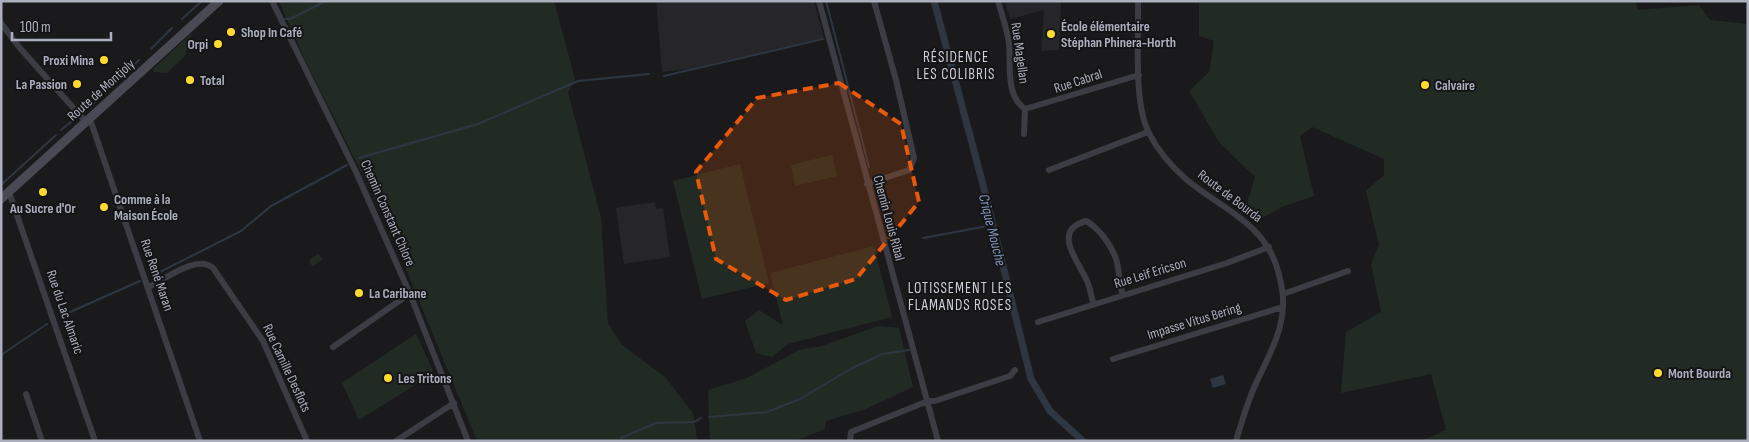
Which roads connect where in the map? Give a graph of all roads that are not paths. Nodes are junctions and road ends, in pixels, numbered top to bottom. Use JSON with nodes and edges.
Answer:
{"nodes":[{"id":1,"x":219,"y":1,"type":"edge"},
{"id":2,"x":272,"y":1,"type":"edge"},
{"id":3,"x":819,"y":1,"type":"edge"},
{"id":4,"x":874,"y":1,"type":"edge"},
{"id":5,"x":998,"y":1,"type":"edge"},
{"id":6,"x":1138,"y":1,"type":"edge"},
{"id":7,"x":1,"y":23,"type":"edge"},
{"id":8,"x":1139,"y":75,"type":"junction"},
{"id":9,"x":1025,"y":110,"type":"junction"},
{"id":10,"x":88,"y":120,"type":"junction"},
{"id":11,"x":1148,"y":132,"type":"junction"},
{"id":12,"x":1024,"y":134,"type":"dead end"},
{"id":13,"x":1049,"y":170,"type":"dead end"},
{"id":14,"x":867,"y":184,"type":"junction"},
{"id":15,"x":4,"y":196,"type":"edge"},
{"id":16,"x":1269,"y":247,"type":"junction"},
{"id":17,"x":1348,"y":271,"type":"dead end"},
{"id":18,"x":149,"y":287,"type":"junction"},
{"id":19,"x":1283,"y":294,"type":"junction"},
{"id":20,"x":1123,"y":295,"type":"junction"},
{"id":21,"x":402,"y":299,"type":"dead end"},
{"id":22,"x":1093,"y":303,"type":"junction"},
{"id":23,"x":1283,"y":307,"type":"junction"},
{"id":24,"x":1038,"y":322,"type":"dead end"},
{"id":25,"x":333,"y":347,"type":"dead end"},
{"id":26,"x":1113,"y":359,"type":"dead end"},
{"id":27,"x":1015,"y":370,"type":"dead end"},
{"id":28,"x":26,"y":394,"type":"dead end"},
{"id":29,"x":928,"y":401,"type":"junction"},
{"id":30,"x":454,"y":403,"type":"junction"},
{"id":31,"x":42,"y":441,"type":"edge"},
{"id":32,"x":95,"y":441,"type":"edge"},
{"id":33,"x":200,"y":441,"type":"edge"},
{"id":34,"x":307,"y":441,"type":"edge"},
{"id":35,"x":396,"y":441,"type":"edge"},
{"id":36,"x":468,"y":441,"type":"edge"},
{"id":37,"x":850,"y":441,"type":"edge"},
{"id":38,"x":938,"y":441,"type":"edge"},
{"id":39,"x":1236,"y":441,"type":"edge"}],
"edges":[{"from":1,"to":10,"type":"main road","name":"Route de Montjoly"},
{"from":2,"to":30,"type":"street","name":"Chemin Constant Chlore"},
{"from":3,"to":14,"type":"street","name":"Chemin Louis Ribal"},
{"from":4,"to":14,"type":"street"},
{"from":5,"to":9,"type":"street","name":"Rue Magellan"},
{"from":6,"to":8,"type":"street","name":"Route de Bourda"},
{"from":7,"to":10,"type":"street"},
{"from":8,"to":9,"type":"street","name":"Rue Cabral"},
{"from":8,"to":11,"type":"street","name":"Route de Bourda"},
{"from":9,"to":12,"type":"street"},
{"from":10,"to":15,"type":"main road","name":"Route de Montjoly"},
{"from":10,"to":18,"type":"street","name":"Rue René Maran"},
{"from":11,"to":13,"type":"street"},
{"from":11,"to":16,"type":"street","name":"Route de Bourda"},
{"from":14,"to":29,"type":"street","name":"Chemin Louis Ribal"},
{"from":15,"to":32,"type":"street","name":"Rue du Lac Almaric"},
{"from":16,"to":19,"type":"street","name":"Route de Bourda"},
{"from":16,"to":20,"type":"street","name":"Rue Leif Ericson"},
{"from":17,"to":19,"type":"street"},
{"from":18,"to":33,"type":"street","name":"Rue René Maran"},
{"from":18,"to":34,"type":"street","name":"Rue Camille Desflots"},
{"from":19,"to":23,"type":"street","name":"Route de Bourda"},
{"from":20,"to":22,"type":"street","name":"Rue Leif Ericson"},
{"from":20,"to":22,"type":"street"},
{"from":21,"to":25,"type":"street"},
{"from":22,"to":24,"type":"street","name":"Rue Leif Ericson"},
{"from":23,"to":26,"type":"street","name":"Impasse Vitus Bering"},
{"from":23,"to":39,"type":"street","name":"Route de Bourda"},
{"from":27,"to":29,"type":"street"},
{"from":28,"to":31,"type":"street"},
{"from":29,"to":37,"type":"street"},
{"from":29,"to":38,"type":"street","name":"Chemin Louis Ribal"},
{"from":30,"to":35,"type":"street"},
{"from":30,"to":36,"type":"street","name":"Chemin Constant Chlore"}]}
